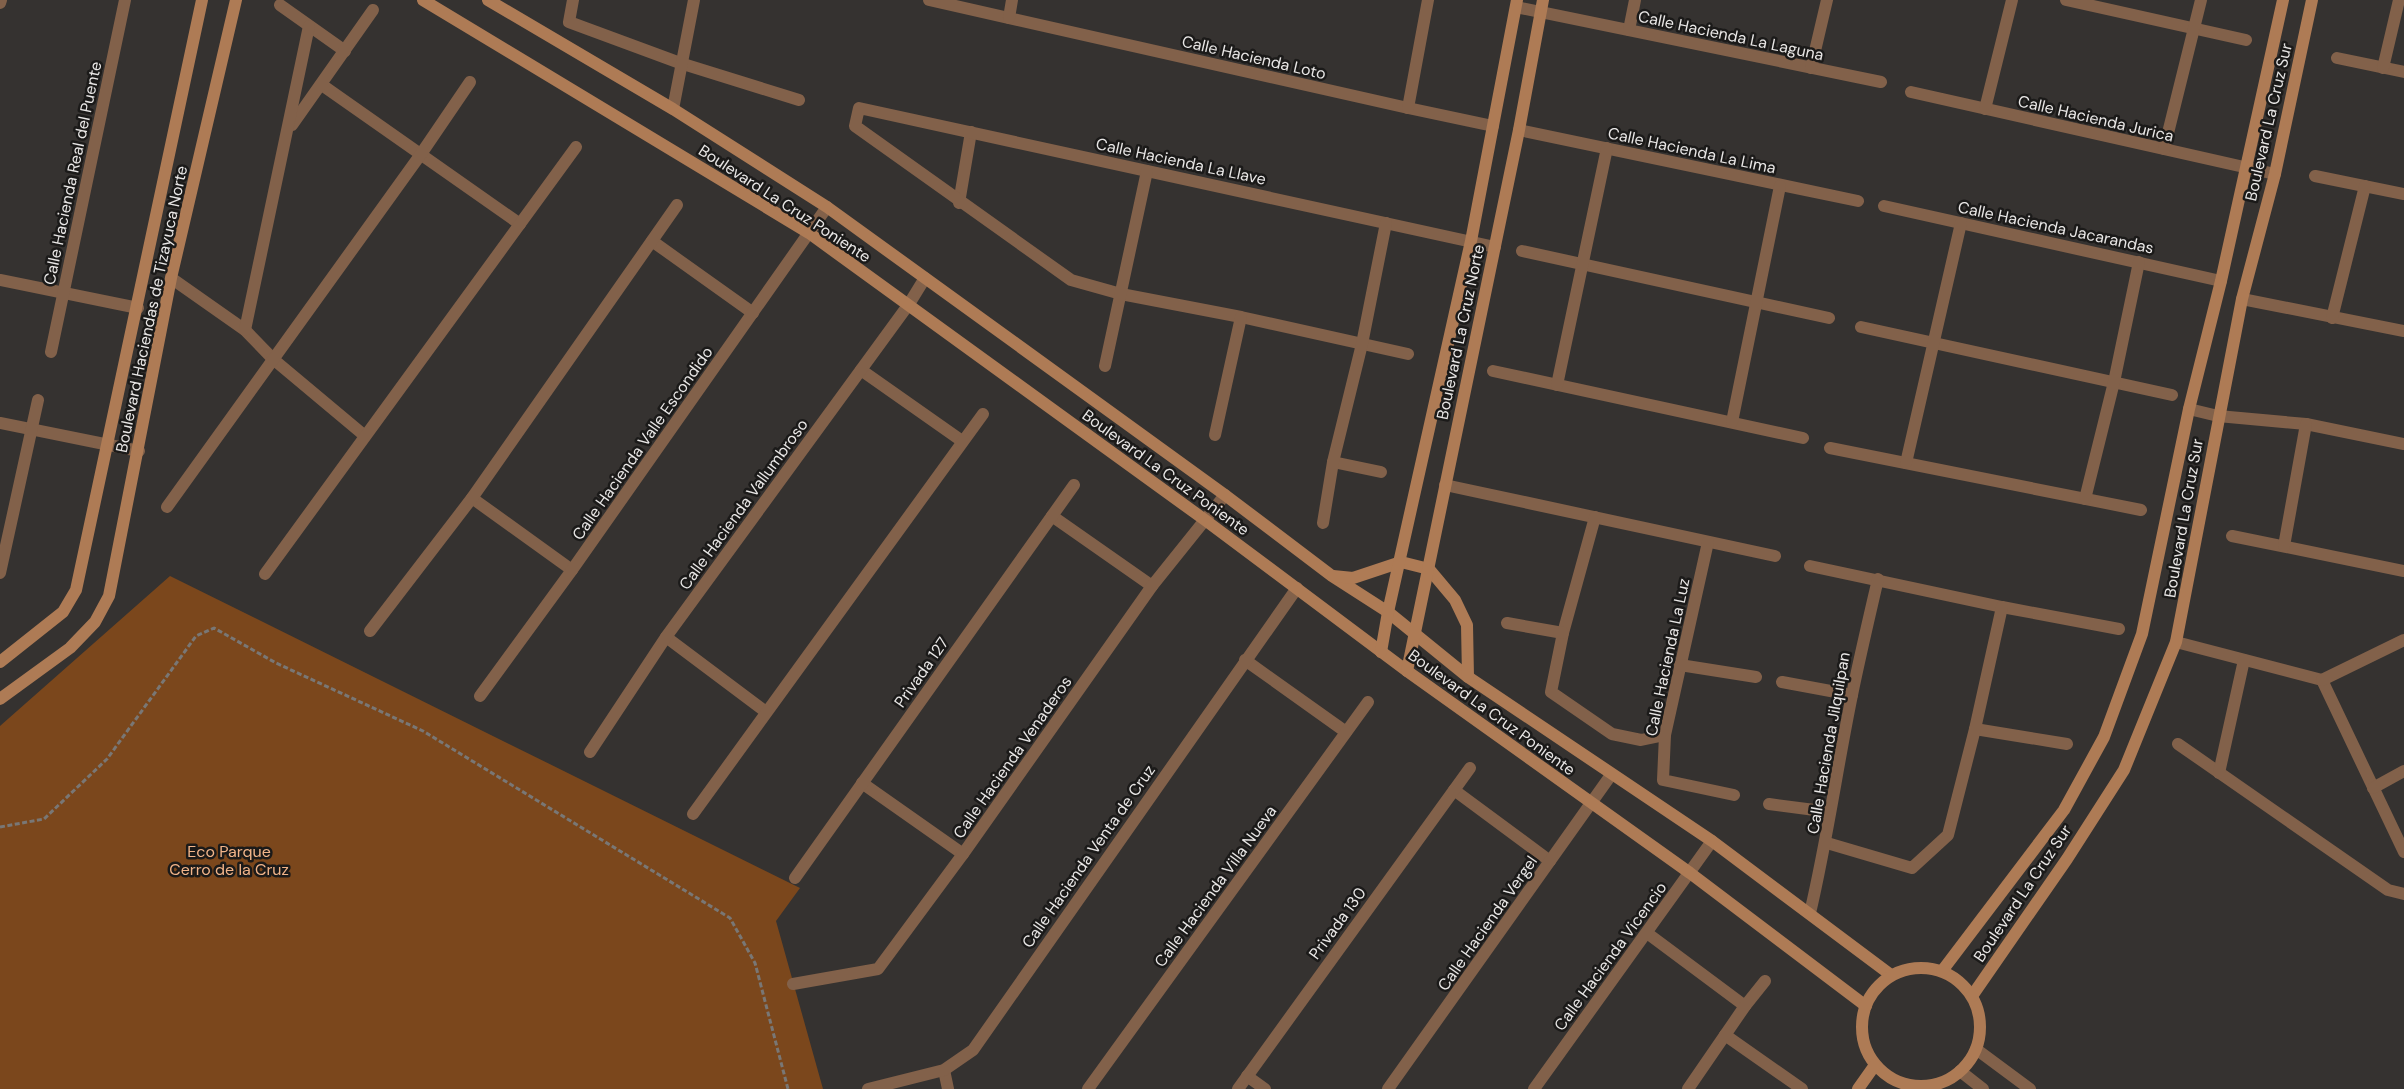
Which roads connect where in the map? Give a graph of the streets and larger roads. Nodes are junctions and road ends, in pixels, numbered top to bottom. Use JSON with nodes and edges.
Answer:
{"nodes":[{"id":1,"x":125,"y":0,"type":"edge"},
{"id":2,"x":202,"y":0,"type":"edge"},
{"id":3,"x":236,"y":0,"type":"edge"},
{"id":4,"x":423,"y":0,"type":"edge"},
{"id":5,"x":488,"y":0,"type":"edge"},
{"id":6,"x":573,"y":0,"type":"edge"},
{"id":7,"x":694,"y":0,"type":"edge"},
{"id":8,"x":930,"y":0,"type":"edge"},
{"id":9,"x":1012,"y":0,"type":"edge"},
{"id":10,"x":1428,"y":0,"type":"edge"},
{"id":11,"x":1635,"y":0,"type":"edge"},
{"id":12,"x":1827,"y":0,"type":"edge"},
{"id":13,"x":2012,"y":0,"type":"edge"},
{"id":14,"x":2066,"y":0,"type":"edge"},
{"id":15,"x":2201,"y":0,"type":"edge"},
{"id":16,"x":2283,"y":0,"type":"edge"},
{"id":17,"x":2312,"y":0,"type":"edge"},
{"id":18,"x":2400,"y":0,"type":"edge"},
{"id":19,"x":1517,"y":4,"type":"edge"},
{"id":20,"x":280,"y":5,"type":"dead end"},
{"id":21,"x":1541,"y":6,"type":"edge"},
{"id":22,"x":373,"y":10,"type":"dead end"},
{"id":23,"x":1009,"y":18,"type":"junction"},
{"id":24,"x":309,"y":26,"type":"junction"},
{"id":25,"x":2194,"y":28,"type":"junction"},
{"id":26,"x":1629,"y":30,"type":"junction"},
{"id":27,"x":2246,"y":40,"type":"dead end"},
{"id":28,"x":345,"y":51,"type":"junction"},
{"id":29,"x":2337,"y":58,"type":"dead end"},
{"id":30,"x":680,"y":63,"type":"junction"},
{"id":31,"x":1811,"y":68,"type":"junction"},
{"id":32,"x":2383,"y":68,"type":"junction"},
{"id":33,"x":2404,"y":72,"type":"edge"},
{"id":34,"x":470,"y":82,"type":"dead end"},
{"id":35,"x":1880,"y":82,"type":"dead end"},
{"id":36,"x":322,"y":85,"type":"junction"},
{"id":37,"x":1911,"y":92,"type":"dead end"},
{"id":38,"x":799,"y":100,"type":"dead end"},
{"id":39,"x":1408,"y":108,"type":"junction"},
{"id":40,"x":673,"y":109,"type":"junction"},
{"id":41,"x":1985,"y":109,"type":"junction"},
{"id":42,"x":1493,"y":126,"type":"junction"},
{"id":43,"x":289,"y":129,"type":"junction"},
{"id":44,"x":1519,"y":130,"type":"junction"},
{"id":45,"x":971,"y":132,"type":"junction"},
{"id":46,"x":576,"y":147,"type":"dead end"},
{"id":47,"x":1607,"y":148,"type":"junction"},
{"id":48,"x":2164,"y":149,"type":"junction"},
{"id":49,"x":421,"y":154,"type":"junction"},
{"id":50,"x":2246,"y":168,"type":"junction"},
{"id":51,"x":1147,"y":171,"type":"junction"},
{"id":52,"x":2275,"y":174,"type":"junction"},
{"id":53,"x":2315,"y":176,"type":"dead end"},
{"id":54,"x":1780,"y":186,"type":"junction"},
{"id":55,"x":2365,"y":186,"type":"junction"},
{"id":56,"x":2404,"y":194,"type":"edge"},
{"id":57,"x":1858,"y":201,"type":"dead end"},
{"id":58,"x":959,"y":203,"type":"junction"},
{"id":59,"x":677,"y":205,"type":"dead end"},
{"id":60,"x":1884,"y":206,"type":"dead end"},
{"id":61,"x":827,"y":207,"type":"junction"},
{"id":62,"x":1386,"y":223,"type":"junction"},
{"id":63,"x":520,"y":224,"type":"junction"},
{"id":64,"x":1961,"y":224,"type":"junction"},
{"id":65,"x":809,"y":234,"type":"junction"},
{"id":66,"x":652,"y":241,"type":"junction"},
{"id":67,"x":1472,"y":241,"type":"junction"},
{"id":68,"x":1495,"y":247,"type":"junction"},
{"id":69,"x":1522,"y":251,"type":"dead end"},
{"id":70,"x":2138,"y":262,"type":"junction"},
{"id":71,"x":1584,"y":264,"type":"junction"},
{"id":72,"x":171,"y":278,"type":"junction"},
{"id":73,"x":925,"y":278,"type":"junction"},
{"id":74,"x":0,"y":280,"type":"edge"},
{"id":75,"x":2221,"y":281,"type":"junction"},
{"id":76,"x":63,"y":293,"type":"junction"},
{"id":77,"x":1121,"y":294,"type":"junction"},
{"id":78,"x":2242,"y":299,"type":"junction"},
{"id":79,"x":1757,"y":303,"type":"junction"},
{"id":80,"x":909,"y":304,"type":"junction"},
{"id":81,"x":138,"y":308,"type":"junction"},
{"id":82,"x":753,"y":313,"type":"junction"},
{"id":83,"x":1241,"y":317,"type":"junction"},
{"id":84,"x":1829,"y":318,"type":"dead end"},
{"id":85,"x":2332,"y":318,"type":"junction"},
{"id":86,"x":1860,"y":327,"type":"dead end"},
{"id":87,"x":245,"y":330,"type":"junction"},
{"id":88,"x":2404,"y":331,"type":"edge"},
{"id":89,"x":1934,"y":343,"type":"junction"},
{"id":90,"x":1362,"y":344,"type":"junction"},
{"id":91,"x":51,"y":352,"type":"dead end"},
{"id":92,"x":1408,"y":354,"type":"dead end"},
{"id":93,"x":273,"y":359,"type":"junction"},
{"id":94,"x":1104,"y":366,"type":"dead end"},
{"id":95,"x":861,"y":370,"type":"junction"},
{"id":96,"x":1493,"y":371,"type":"dead end"},
{"id":97,"x":2114,"y":382,"type":"junction"},
{"id":98,"x":1557,"y":384,"type":"junction"},
{"id":99,"x":2172,"y":395,"type":"dead end"},
{"id":100,"x":38,"y":400,"type":"dead end"},
{"id":101,"x":2189,"y":409,"type":"junction"},
{"id":102,"x":983,"y":414,"type":"dead end"},
{"id":103,"x":2218,"y":416,"type":"junction"},
{"id":104,"x":1732,"y":422,"type":"junction"},
{"id":105,"x":0,"y":423,"type":"edge"},
{"id":106,"x":2306,"y":424,"type":"junction"},
{"id":107,"x":30,"y":429,"type":"junction"},
{"id":108,"x":1215,"y":435,"type":"dead end"},
{"id":109,"x":364,"y":436,"type":"junction"},
{"id":110,"x":1803,"y":438,"type":"dead end"},
{"id":111,"x":962,"y":441,"type":"junction"},
{"id":112,"x":2404,"y":444,"type":"edge"},
{"id":113,"x":108,"y":445,"type":"junction"},
{"id":114,"x":1830,"y":448,"type":"dead end"},
{"id":115,"x":139,"y":451,"type":"junction"},
{"id":116,"x":1334,"y":462,"type":"junction"},
{"id":117,"x":1906,"y":464,"type":"junction"},
{"id":118,"x":1381,"y":472,"type":"dead end"},
{"id":119,"x":1074,"y":485,"type":"dead end"},
{"id":120,"x":1445,"y":485,"type":"junction"},
{"id":121,"x":1225,"y":494,"type":"junction"},
{"id":122,"x":472,"y":498,"type":"junction"},
{"id":123,"x":2086,"y":499,"type":"junction"},
{"id":124,"x":167,"y":507,"type":"dead end"},
{"id":125,"x":2141,"y":510,"type":"dead end"},
{"id":126,"x":1052,"y":516,"type":"junction"},
{"id":127,"x":1595,"y":517,"type":"junction"},
{"id":128,"x":1205,"y":520,"type":"junction"},
{"id":129,"x":1323,"y":524,"type":"dead end"},
{"id":130,"x":2232,"y":536,"type":"dead end"},
{"id":131,"x":1708,"y":542,"type":"junction"},
{"id":132,"x":2284,"y":546,"type":"junction"},
{"id":133,"x":1775,"y":556,"type":"dead end"},
{"id":134,"x":1401,"y":562,"type":"junction"},
{"id":135,"x":1810,"y":566,"type":"dead end"},
{"id":136,"x":1429,"y":569,"type":"junction"},
{"id":137,"x":572,"y":570,"type":"junction"},
{"id":138,"x":2404,"y":571,"type":"edge"},
{"id":139,"x":0,"y":574,"type":"edge"},
{"id":140,"x":265,"y":574,"type":"dead end"},
{"id":141,"x":1332,"y":576,"type":"junction"},
{"id":142,"x":1878,"y":579,"type":"junction"},
{"id":143,"x":1152,"y":586,"type":"junction"},
{"id":144,"x":1296,"y":588,"type":"junction"},
{"id":145,"x":2002,"y":607,"type":"junction"},
{"id":146,"x":1388,"y":612,"type":"junction"},
{"id":147,"x":1507,"y":623,"type":"dead end"},
{"id":148,"x":2119,"y":629,"type":"dead end"},
{"id":149,"x":370,"y":631,"type":"dead end"},
{"id":150,"x":1414,"y":632,"type":"junction"},
{"id":151,"x":1563,"y":633,"type":"junction"},
{"id":152,"x":666,"y":637,"type":"junction"},
{"id":153,"x":2404,"y":640,"type":"edge"},
{"id":154,"x":2176,"y":642,"type":"junction"},
{"id":155,"x":1381,"y":652,"type":"junction"},
{"id":156,"x":1245,"y":660,"type":"junction"},
{"id":157,"x":2244,"y":660,"type":"junction"},
{"id":158,"x":0,"y":662,"type":"edge"},
{"id":159,"x":1680,"y":665,"type":"junction"},
{"id":160,"x":1407,"y":671,"type":"junction"},
{"id":161,"x":1756,"y":677,"type":"dead end"},
{"id":162,"x":1468,"y":678,"type":"junction"},
{"id":163,"x":2322,"y":680,"type":"junction"},
{"id":164,"x":1782,"y":682,"type":"dead end"},
{"id":165,"x":1852,"y":695,"type":"junction"},
{"id":166,"x":480,"y":696,"type":"dead end"},
{"id":167,"x":0,"y":700,"type":"edge"},
{"id":168,"x":1368,"y":702,"type":"dead end"},
{"id":169,"x":766,"y":712,"type":"junction"},
{"id":170,"x":1975,"y":729,"type":"junction"},
{"id":171,"x":1346,"y":732,"type":"junction"},
{"id":172,"x":1665,"y":735,"type":"junction"},
{"id":173,"x":2067,"y":744,"type":"dead end"},
{"id":174,"x":2178,"y":744,"type":"dead end"},
{"id":175,"x":590,"y":752,"type":"dead end"},
{"id":176,"x":1470,"y":768,"type":"dead end"},
{"id":177,"x":2404,"y":771,"type":"edge"},
{"id":178,"x":2219,"y":773,"type":"junction"},
{"id":179,"x":1611,"y":775,"type":"junction"},
{"id":180,"x":862,"y":783,"type":"junction"},
{"id":181,"x":2373,"y":788,"type":"junction"},
{"id":182,"x":1454,"y":790,"type":"junction"},
{"id":183,"x":1734,"y":795,"type":"dead end"},
{"id":184,"x":1590,"y":803,"type":"junction"},
{"id":185,"x":1769,"y":804,"type":"dead end"},
{"id":186,"x":1830,"y":812,"type":"junction"},
{"id":187,"x":693,"y":814,"type":"dead end"},
{"id":188,"x":1712,"y":841,"type":"junction"},
{"id":189,"x":1827,"y":843,"type":"junction"},
{"id":190,"x":2404,"y":852,"type":"edge"},
{"id":191,"x":963,"y":854,"type":"junction"},
{"id":192,"x":1550,"y":861,"type":"junction"},
{"id":193,"x":1690,"y":873,"type":"junction"},
{"id":194,"x":795,"y":878,"type":"dead end"},
{"id":195,"x":2404,"y":894,"type":"edge"},
{"id":196,"x":1810,"y":913,"type":"junction"},
{"id":197,"x":1647,"y":933,"type":"junction"},
{"id":198,"x":1942,"y":971,"type":"junction"},
{"id":199,"x":1891,"y":975,"type":"junction"},
{"id":200,"x":1764,"y":981,"type":"dead end"},
{"id":201,"x":793,"y":984,"type":"dead end"},
{"id":202,"x":1972,"y":996,"type":"junction"},
{"id":203,"x":1745,"y":1006,"type":"junction"},
{"id":204,"x":1866,"y":1006,"type":"junction"},
{"id":205,"x":1724,"y":1035,"type":"junction"},
{"id":206,"x":1976,"y":1049,"type":"junction"},
{"id":207,"x":1875,"y":1065,"type":"junction"},
{"id":208,"x":944,"y":1070,"type":"junction"},
{"id":209,"x":1960,"y":1071,"type":"junction"},
{"id":210,"x":1247,"y":1076,"type":"junction"},
{"id":211,"x":1899,"y":1086,"type":"edge"},
{"id":212,"x":868,"y":1089,"type":"edge"},
{"id":213,"x":948,"y":1089,"type":"edge"},
{"id":214,"x":1088,"y":1089,"type":"edge"},
{"id":215,"x":1238,"y":1089,"type":"edge"},
{"id":216,"x":1265,"y":1089,"type":"edge"},
{"id":217,"x":1388,"y":1089,"type":"edge"},
{"id":218,"x":1534,"y":1089,"type":"edge"},
{"id":219,"x":1688,"y":1089,"type":"edge"},
{"id":220,"x":1802,"y":1089,"type":"edge"},
{"id":221,"x":1858,"y":1089,"type":"edge"},
{"id":222,"x":1983,"y":1089,"type":"edge"},
{"id":223,"x":2030,"y":1089,"type":"edge"}],
"edges":[{"from":1,"to":76,"type":"street","name":"Calle Hacienda Real del Puente"},
{"from":2,"to":81,"type":"street","name":"Boulevard Haciendas de Tizayuca Norte"},
{"from":3,"to":72,"type":"street","name":"Boulevard Haciendas de Tizayuca Norte"},
{"from":4,"to":65,"type":"street","name":"Boulevard La Cruz Poniente"},
{"from":5,"to":40,"type":"street","name":"Boulevard La Cruz Poniente"},
{"from":6,"to":30,"type":"street"},
{"from":7,"to":30,"type":"street"},
{"from":8,"to":23,"type":"street","name":"Calle Hacienda Loto"},
{"from":9,"to":23,"type":"street"},
{"from":10,"to":39,"type":"street"},
{"from":11,"to":26,"type":"street"},
{"from":12,"to":31,"type":"street"},
{"from":13,"to":41,"type":"street"},
{"from":14,"to":25,"type":"street"},
{"from":15,"to":25,"type":"street"},
{"from":16,"to":50,"type":"street","name":"Boulevard La Cruz Sur"},
{"from":17,"to":52,"type":"street","name":"Boulevard La Cruz Sur"},
{"from":18,"to":32,"type":"street"},
{"from":19,"to":21,"type":"street","name":"Calle Hacienda La Laguna"},
{"from":19,"to":42,"type":"street","name":"Boulevard La Cruz Norte"},
{"from":20,"to":24,"type":"street"},
{"from":21,"to":26,"type":"street","name":"Calle Hacienda La Laguna"},
{"from":21,"to":44,"type":"street","name":"Boulevard La Cruz Norte"},
{"from":22,"to":28,"type":"street"},
{"from":23,"to":39,"type":"street","name":"Calle Hacienda Loto"},
{"from":24,"to":28,"type":"street"},
{"from":24,"to":43,"type":"street"},
{"from":25,"to":27,"type":"street"},
{"from":25,"to":48,"type":"street"},
{"from":26,"to":31,"type":"street","name":"Calle Hacienda La Laguna"},
{"from":28,"to":36,"type":"street"},
{"from":29,"to":32,"type":"street"},
{"from":30,"to":38,"type":"street"},
{"from":30,"to":40,"type":"street"},
{"from":31,"to":35,"type":"street","name":"Calle Hacienda La Laguna"},
{"from":32,"to":33,"type":"street"},
{"from":34,"to":49,"type":"street"},
{"from":36,"to":43,"type":"street"},
{"from":36,"to":49,"type":"street"},
{"from":37,"to":41,"type":"street","name":"Calle Hacienda Jurica"},
{"from":39,"to":42,"type":"street","name":"Calle Hacienda Loto"},
{"from":40,"to":61,"type":"street","name":"Boulevard La Cruz Poniente"},
{"from":41,"to":48,"type":"street","name":"Calle Hacienda Jurica"},
{"from":42,"to":67,"type":"street","name":"Boulevard La Cruz Norte"},
{"from":43,"to":87,"type":"street"},
{"from":44,"to":47,"type":"street","name":"Calle Hacienda La Lima"},
{"from":44,"to":68,"type":"street","name":"Boulevard La Cruz Norte"},
{"from":45,"to":51,"type":"street","name":"Calle Hacienda La Llave"},
{"from":45,"to":58,"type":"street"},
{"from":45,"to":58,"type":"street","name":"Calle Hacienda La Llave"},
{"from":46,"to":63,"type":"street"},
{"from":47,"to":54,"type":"street","name":"Calle Hacienda La Lima"},
{"from":47,"to":71,"type":"street"},
{"from":48,"to":50,"type":"street","name":"Calle Hacienda Jurica"},
{"from":49,"to":63,"type":"street"},
{"from":49,"to":93,"type":"street"},
{"from":50,"to":52,"type":"street","name":"Calle Hacienda Jurica"},
{"from":50,"to":75,"type":"street","name":"Boulevard La Cruz Sur"},
{"from":51,"to":62,"type":"street","name":"Calle Hacienda La Llave"},
{"from":51,"to":77,"type":"street"},
{"from":52,"to":78,"type":"street","name":"Boulevard La Cruz Sur"},
{"from":53,"to":55,"type":"street"},
{"from":54,"to":57,"type":"street","name":"Calle Hacienda La Lima"},
{"from":54,"to":79,"type":"street"},
{"from":55,"to":56,"type":"street"},
{"from":55,"to":85,"type":"street"},
{"from":58,"to":77,"type":"street"},
{"from":59,"to":66,"type":"street"},
{"from":60,"to":64,"type":"street","name":"Calle Hacienda Jacarandas"},
{"from":61,"to":65,"type":"street","name":"Calle Hacienda Valle Escondido"},
{"from":61,"to":73,"type":"street","name":"Boulevard La Cruz Poniente"},
{"from":62,"to":67,"type":"street","name":"Calle Hacienda La Llave"},
{"from":62,"to":90,"type":"street"},
{"from":63,"to":109,"type":"street"},
{"from":64,"to":70,"type":"street","name":"Calle Hacienda Jacarandas"},
{"from":64,"to":89,"type":"street"},
{"from":65,"to":80,"type":"street","name":"Boulevard La Cruz Poniente"},
{"from":65,"to":82,"type":"street","name":"Calle Hacienda Valle Escondido"},
{"from":66,"to":82,"type":"street"},
{"from":66,"to":122,"type":"street"},
{"from":67,"to":68,"type":"street","name":"Calle Hacienda La Llave"},
{"from":67,"to":134,"type":"street","name":"Boulevard La Cruz Norte"},
{"from":68,"to":120,"type":"street","name":"Boulevard La Cruz Norte"},
{"from":69,"to":71,"type":"street"},
{"from":70,"to":75,"type":"street","name":"Calle Hacienda Jacarandas"},
{"from":70,"to":97,"type":"street"},
{"from":71,"to":79,"type":"street"},
{"from":71,"to":98,"type":"street"},
{"from":72,"to":87,"type":"street"},
{"from":72,"to":115,"type":"street","name":"Boulevard Haciendas de Tizayuca Norte"},
{"from":73,"to":80,"type":"street","name":"Calle Hacienda Vallumbroso"},
{"from":73,"to":121,"type":"street","name":"Boulevard La Cruz Poniente"},
{"from":74,"to":76,"type":"street"},
{"from":75,"to":101,"type":"street","name":"Boulevard La Cruz Sur"},
{"from":76,"to":81,"type":"street"},
{"from":76,"to":91,"type":"street","name":"Calle Hacienda Real del Puente"},
{"from":77,"to":83,"type":"street"},
{"from":77,"to":94,"type":"street"},
{"from":78,"to":85,"type":"street"},
{"from":78,"to":103,"type":"street","name":"Boulevard La Cruz Sur"},
{"from":79,"to":84,"type":"street"},
{"from":79,"to":104,"type":"street"},
{"from":80,"to":95,"type":"street","name":"Calle Hacienda Vallumbroso"},
{"from":80,"to":128,"type":"street","name":"Boulevard La Cruz Poniente"},
{"from":81,"to":113,"type":"street","name":"Boulevard Haciendas de Tizayuca Norte"},
{"from":82,"to":137,"type":"street","name":"Calle Hacienda Valle Escondido"},
{"from":83,"to":90,"type":"street"},
{"from":83,"to":108,"type":"street"},
{"from":85,"to":88,"type":"street"},
{"from":86,"to":89,"type":"street"},
{"from":87,"to":93,"type":"street"},
{"from":89,"to":97,"type":"street"},
{"from":89,"to":117,"type":"street"},
{"from":90,"to":92,"type":"street"},
{"from":90,"to":116,"type":"street"},
{"from":93,"to":109,"type":"street"},
{"from":93,"to":124,"type":"street"},
{"from":95,"to":111,"type":"street"},
{"from":95,"to":152,"type":"street","name":"Calle Hacienda Vallumbroso"},
{"from":96,"to":98,"type":"street"},
{"from":97,"to":99,"type":"street"},
{"from":97,"to":123,"type":"street"},
{"from":98,"to":104,"type":"street"},
{"from":100,"to":107,"type":"street"},
{"from":101,"to":103,"type":"street"},
{"from":101,"to":198,"type":"street","name":"Boulevard La Cruz Sur"},
{"from":102,"to":111,"type":"street"},
{"from":103,"to":106,"type":"street"},
{"from":103,"to":154,"type":"street","name":"Boulevard La Cruz Sur"},
{"from":104,"to":110,"type":"street"},
{"from":105,"to":107,"type":"street"},
{"from":106,"to":112,"type":"street"},
{"from":106,"to":132,"type":"street"},
{"from":107,"to":113,"type":"street"},
{"from":107,"to":139,"type":"street"},
{"from":109,"to":140,"type":"street"},
{"from":111,"to":169,"type":"street"},
{"from":113,"to":115,"type":"street"},
{"from":113,"to":158,"type":"street","name":"Boulevard Haciendas de Tizayuca Norte"},
{"from":114,"to":117,"type":"street"},
{"from":115,"to":167,"type":"street","name":"Boulevard Haciendas de Tizayuca Norte"},
{"from":116,"to":118,"type":"street"},
{"from":116,"to":129,"type":"street"},
{"from":117,"to":123,"type":"street"},
{"from":119,"to":126,"type":"street","name":"Privada 127"},
{"from":120,"to":127,"type":"street"},
{"from":120,"to":136,"type":"street","name":"Boulevard La Cruz Norte"},
{"from":121,"to":128,"type":"street","name":"Calle Hacienda Venaderos"},
{"from":121,"to":141,"type":"street","name":"Boulevard La Cruz Poniente"},
{"from":122,"to":137,"type":"street"},
{"from":122,"to":149,"type":"street"},
{"from":123,"to":125,"type":"street"},
{"from":126,"to":143,"type":"street"},
{"from":126,"to":180,"type":"street","name":"Privada 127"},
{"from":127,"to":131,"type":"street"},
{"from":127,"to":151,"type":"street"},
{"from":128,"to":143,"type":"street","name":"Calle Hacienda Venaderos"},
{"from":128,"to":144,"type":"street","name":"Boulevard La Cruz Poniente"},
{"from":130,"to":132,"type":"street"},
{"from":131,"to":133,"type":"street"},
{"from":131,"to":159,"type":"street","name":"Calle Hacienda La Luz"},
{"from":132,"to":138,"type":"street"},
{"from":134,"to":136,"type":"street"},
{"from":134,"to":141,"type":"street"},
{"from":134,"to":146,"type":"street","name":"Boulevard La Cruz Norte"},
{"from":135,"to":142,"type":"street"},
{"from":136,"to":150,"type":"street","name":"Boulevard La Cruz Norte"},
{"from":136,"to":162,"type":"street"},
{"from":137,"to":166,"type":"street","name":"Calle Hacienda Valle Escondido"},
{"from":141,"to":146,"type":"street","name":"Boulevard La Cruz Poniente"},
{"from":142,"to":145,"type":"street"},
{"from":142,"to":165,"type":"street","name":"Calle Hacienda Jilquilpan"},
{"from":143,"to":191,"type":"street","name":"Calle Hacienda Venaderos"},
{"from":144,"to":155,"type":"street","name":"Boulevard La Cruz Poniente"},
{"from":144,"to":156,"type":"street","name":"Calle Hacienda Venta de Cruz"},
{"from":145,"to":148,"type":"street"},
{"from":145,"to":170,"type":"street"},
{"from":146,"to":150,"type":"street","name":"Boulevard La Cruz Poniente"},
{"from":146,"to":155,"type":"street","name":"Boulevard La Cruz Norte"},
{"from":147,"to":151,"type":"street"},
{"from":150,"to":160,"type":"street","name":"Boulevard La Cruz Norte"},
{"from":150,"to":162,"type":"street","name":"Boulevard La Cruz Poniente"},
{"from":151,"to":172,"type":"street"},
{"from":152,"to":169,"type":"street"},
{"from":152,"to":175,"type":"street","name":"Calle Hacienda Vallumbroso"},
{"from":153,"to":163,"type":"street"},
{"from":154,"to":157,"type":"street"},
{"from":154,"to":202,"type":"street","name":"Boulevard La Cruz Sur"},
{"from":155,"to":160,"type":"street","name":"Boulevard La Cruz Poniente"},
{"from":156,"to":171,"type":"street"},
{"from":156,"to":208,"type":"street","name":"Calle Hacienda Venta de Cruz"},
{"from":157,"to":163,"type":"street"},
{"from":157,"to":178,"type":"street"},
{"from":159,"to":161,"type":"street"},
{"from":159,"to":172,"type":"street","name":"Calle Hacienda La Luz"},
{"from":160,"to":184,"type":"street","name":"Boulevard La Cruz Poniente"},
{"from":162,"to":179,"type":"street","name":"Boulevard La Cruz Poniente"},
{"from":163,"to":181,"type":"street"},
{"from":164,"to":165,"type":"street"},
{"from":165,"to":186,"type":"street","name":"Calle Hacienda Jilquilpan"},
{"from":168,"to":171,"type":"street","name":"Calle Hacienda Villa Nueva"},
{"from":169,"to":187,"type":"street"},
{"from":170,"to":173,"type":"street"},
{"from":170,"to":189,"type":"street"},
{"from":171,"to":214,"type":"street","name":"Calle Hacienda Villa Nueva"},
{"from":172,"to":183,"type":"street","name":"Calle Hacienda La Luz"},
{"from":174,"to":178,"type":"street"},
{"from":176,"to":182,"type":"street","name":"Privada 130"},
{"from":177,"to":181,"type":"street"},
{"from":178,"to":195,"type":"street"},
{"from":179,"to":184,"type":"street","name":"Calle Hacienda Vergel"},
{"from":179,"to":188,"type":"street","name":"Boulevard La Cruz Poniente"},
{"from":180,"to":191,"type":"street"},
{"from":180,"to":194,"type":"street","name":"Privada 127"},
{"from":181,"to":190,"type":"street"},
{"from":182,"to":192,"type":"street"},
{"from":182,"to":210,"type":"street","name":"Privada 130"},
{"from":184,"to":192,"type":"street","name":"Calle Hacienda Vergel"},
{"from":184,"to":193,"type":"street","name":"Boulevard La Cruz Poniente"},
{"from":185,"to":186,"type":"street"},
{"from":186,"to":189,"type":"street","name":"Calle Hacienda Jilquilpan"},
{"from":188,"to":193,"type":"street","name":"Calle Hacienda Vicencio"},
{"from":188,"to":196,"type":"street","name":"Boulevard La Cruz Poniente"},
{"from":189,"to":196,"type":"street","name":"Calle Hacienda Jilquilpan"},
{"from":191,"to":201,"type":"street","name":"Calle Hacienda Venaderos"},
{"from":192,"to":217,"type":"street","name":"Calle Hacienda Vergel"},
{"from":193,"to":197,"type":"street","name":"Calle Hacienda Vicencio"},
{"from":193,"to":204,"type":"street","name":"Boulevard La Cruz Poniente"},
{"from":196,"to":199,"type":"street","name":"Boulevard La Cruz Poniente"},
{"from":197,"to":203,"type":"street"},
{"from":197,"to":218,"type":"street","name":"Calle Hacienda Vicencio"},
{"from":198,"to":199,"type":"street"},
{"from":198,"to":202,"type":"street"},
{"from":199,"to":204,"type":"street"},
{"from":200,"to":203,"type":"street"},
{"from":202,"to":206,"type":"street"},
{"from":203,"to":205,"type":"street"},
{"from":204,"to":207,"type":"street"},
{"from":205,"to":219,"type":"street"},
{"from":205,"to":220,"type":"street"},
{"from":206,"to":209,"type":"street"},
{"from":206,"to":223,"type":"street"},
{"from":207,"to":211,"type":"street"},
{"from":207,"to":221,"type":"street"},
{"from":208,"to":212,"type":"street","name":"Calle Hacienda Venta de Cruz"},
{"from":208,"to":213,"type":"street"},
{"from":209,"to":211,"type":"street"},
{"from":209,"to":222,"type":"street"},
{"from":210,"to":215,"type":"street"},
{"from":210,"to":216,"type":"street"}]}
